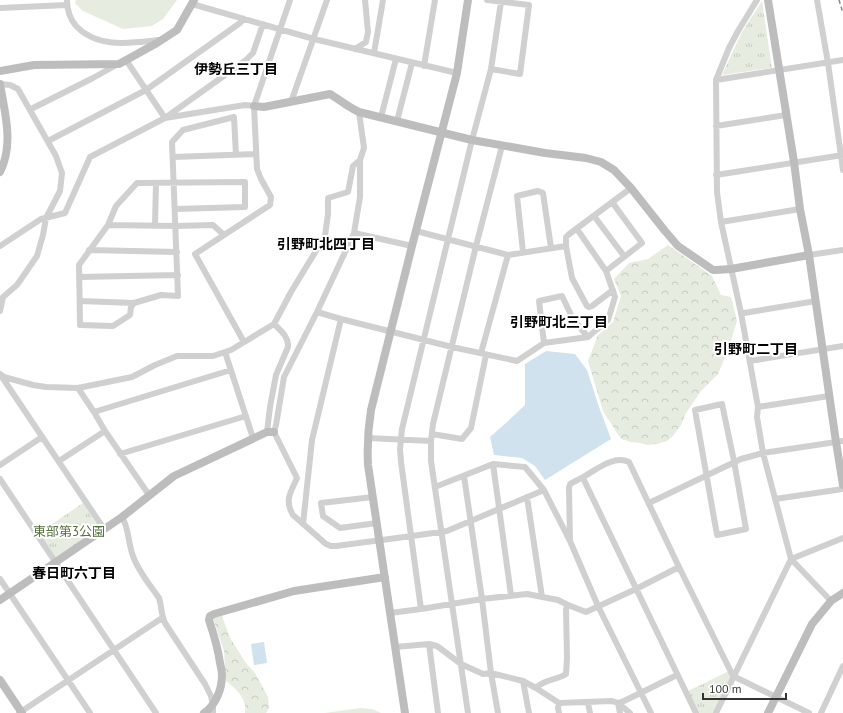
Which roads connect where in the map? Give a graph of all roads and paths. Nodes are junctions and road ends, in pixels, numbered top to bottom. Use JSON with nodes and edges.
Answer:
{"nodes":[{"id":1,"x":290,"y":0,"type":"edge"},
{"id":2,"x":327,"y":0,"type":"edge"},
{"id":3,"x":365,"y":0,"type":"edge"},
{"id":4,"x":383,"y":0,"type":"edge"},
{"id":5,"x":435,"y":0,"type":"edge"},
{"id":6,"x":468,"y":0,"type":"edge"},
{"id":7,"x":487,"y":0,"type":"edge"},
{"id":8,"x":757,"y":0,"type":"edge"},
{"id":9,"x":768,"y":0,"type":"edge"},
{"id":10,"x":817,"y":0,"type":"edge"},
{"id":11,"x":193,"y":2,"type":"edge"},
{"id":12,"x":500,"y":2,"type":"junction"},
{"id":13,"x":67,"y":3,"type":"edge"},
{"id":14,"x":0,"y":8,"type":"edge"},
{"id":15,"x":244,"y":19,"type":"junction"},
{"id":16,"x":263,"y":24,"type":"junction"},
{"id":17,"x":280,"y":29,"type":"junction"},
{"id":18,"x":314,"y":39,"type":"junction"},
{"id":19,"x":162,"y":40,"type":"junction"},
{"id":20,"x":355,"y":49,"type":"junction"},
{"id":21,"x":374,"y":54,"type":"junction"},
{"id":22,"x":396,"y":59,"type":"junction"},
{"id":23,"x":843,"y":60,"type":"edge"},
{"id":24,"x":123,"y":62,"type":"junction"},
{"id":25,"x":412,"y":63,"type":"junction"},
{"id":26,"x":828,"y":63,"type":"junction"},
{"id":27,"x":424,"y":66,"type":"junction"},
{"id":28,"x":491,"y":69,"type":"junction"},
{"id":29,"x":779,"y":70,"type":"junction"},
{"id":30,"x":0,"y":71,"type":"edge"},
{"id":31,"x":456,"y":73,"type":"junction"},
{"id":32,"x":716,"y":80,"type":"junction"},
{"id":33,"x":0,"y":84,"type":"edge"},
{"id":34,"x":146,"y":90,"type":"junction"},
{"id":35,"x":291,"y":102,"type":"junction"},
{"id":36,"x":254,"y":106,"type":"junction"},
{"id":37,"x":31,"y":109,"type":"junction"},
{"id":38,"x":359,"y":112,"type":"junction"},
{"id":39,"x":786,"y":115,"type":"junction"},
{"id":40,"x":381,"y":117,"type":"junction"},
{"id":41,"x":165,"y":118,"type":"junction"},
{"id":42,"x":398,"y":121,"type":"junction"},
{"id":43,"x":716,"y":126,"type":"junction"},
{"id":44,"x":441,"y":132,"type":"junction"},
{"id":45,"x":472,"y":140,"type":"junction"},
{"id":46,"x":48,"y":141,"type":"junction"},
{"id":47,"x":502,"y":146,"type":"junction"},
{"id":48,"x":256,"y":154,"type":"junction"},
{"id":49,"x":236,"y":155,"type":"junction"},
{"id":50,"x":842,"y":155,"type":"edge"},
{"id":51,"x":173,"y":157,"type":"junction"},
{"id":52,"x":360,"y":160,"type":"junction"},
{"id":53,"x":794,"y":162,"type":"junction"},
{"id":54,"x":843,"y":170,"type":"edge"},
{"id":55,"x":0,"y":172,"type":"edge"},
{"id":56,"x":716,"y":174,"type":"junction"},
{"id":57,"x":156,"y":183,"type":"junction"},
{"id":58,"x":174,"y":183,"type":"junction"},
{"id":59,"x":631,"y":188,"type":"junction"},
{"id":60,"x":612,"y":202,"type":"junction"},
{"id":61,"x":175,"y":209,"type":"junction"},
{"id":62,"x":800,"y":209,"type":"junction"},
{"id":63,"x":594,"y":216,"type":"junction"},
{"id":64,"x":46,"y":218,"type":"junction"},
{"id":65,"x":721,"y":222,"type":"junction"},
{"id":66,"x":108,"y":225,"type":"junction"},
{"id":67,"x":156,"y":226,"type":"junction"},
{"id":68,"x":176,"y":226,"type":"junction"},
{"id":69,"x":577,"y":229,"type":"junction"},
{"id":70,"x":416,"y":231,"type":"junction"},
{"id":71,"x":354,"y":233,"type":"junction"},
{"id":72,"x":224,"y":235,"type":"junction"},
{"id":73,"x":448,"y":239,"type":"junction"},
{"id":74,"x":0,"y":246,"type":"edge"},
{"id":75,"x":412,"y":246,"type":"junction"},
{"id":76,"x":476,"y":246,"type":"junction"},
{"id":77,"x":566,"y":246,"type":"junction"},
{"id":78,"x":551,"y":248,"type":"junction"},
{"id":79,"x":89,"y":250,"type":"junction"},
{"id":80,"x":843,"y":250,"type":"edge"},
{"id":81,"x":177,"y":252,"type":"junction"},
{"id":82,"x":524,"y":252,"type":"junction"},
{"id":83,"x":508,"y":255,"type":"junction"},
{"id":84,"x":809,"y":255,"type":"junction"},
{"id":85,"x":624,"y":256,"type":"junction"},
{"id":86,"x":731,"y":268,"type":"junction"},
{"id":87,"x":606,"y":271,"type":"junction"},
{"id":88,"x":178,"y":275,"type":"junction"},
{"id":89,"x":79,"y":277,"type":"junction"},
{"id":90,"x":613,"y":290,"type":"junction"},
{"id":91,"x":2,"y":298,"type":"edge"},
{"id":92,"x":80,"y":301,"type":"junction"},
{"id":93,"x":816,"y":301,"type":"junction"},
{"id":94,"x":134,"y":303,"type":"junction"},
{"id":95,"x":0,"y":310,"type":"edge"},
{"id":96,"x":317,"y":312,"type":"junction"},
{"id":97,"x":741,"y":312,"type":"junction"},
{"id":98,"x":341,"y":319,"type":"junction"},
{"id":99,"x":274,"y":324,"type":"junction"},
{"id":100,"x":391,"y":331,"type":"junction"},
{"id":101,"x":588,"y":337,"type":"junction"},
{"id":102,"x":424,"y":339,"type":"junction"},
{"id":103,"x":244,"y":342,"type":"junction"},
{"id":104,"x":544,"y":343,"type":"junction"},
{"id":105,"x":843,"y":346,"type":"edge"},
{"id":106,"x":452,"y":347,"type":"junction"},
{"id":107,"x":823,"y":348,"type":"junction"},
{"id":108,"x":225,"y":352,"type":"junction"},
{"id":109,"x":484,"y":354,"type":"junction"},
{"id":110,"x":750,"y":360,"type":"junction"},
{"id":111,"x":231,"y":370,"type":"junction"},
{"id":112,"x":0,"y":374,"type":"edge"},
{"id":113,"x":78,"y":388,"type":"junction"},
{"id":114,"x":829,"y":396,"type":"junction"},
{"id":115,"x":758,"y":407,"type":"junction"},
{"id":116,"x":94,"y":412,"type":"junction"},
{"id":117,"x":246,"y":416,"type":"junction"},
{"id":118,"x":105,"y":431,"type":"junction"},
{"id":119,"x":270,"y":432,"type":"junction"},
{"id":120,"x":432,"y":434,"type":"junction"},
{"id":121,"x":42,"y":437,"type":"junction"},
{"id":122,"x":253,"y":438,"type":"junction"},
{"id":123,"x":368,"y":438,"type":"junction"},
{"id":124,"x":401,"y":439,"type":"junction"},
{"id":125,"x":431,"y":441,"type":"junction"},
{"id":126,"x":840,"y":442,"type":"edge"},
{"id":127,"x":763,"y":453,"type":"junction"},
{"id":128,"x":120,"y":454,"type":"junction"},
{"id":129,"x":59,"y":461,"type":"junction"},
{"id":130,"x":734,"y":462,"type":"junction"},
{"id":131,"x":493,"y":464,"type":"junction"},
{"id":132,"x":0,"y":465,"type":"edge"},
{"id":133,"x":464,"y":476,"type":"junction"},
{"id":134,"x":707,"y":476,"type":"junction"},
{"id":135,"x":583,"y":478,"type":"junction"},
{"id":136,"x":0,"y":479,"type":"edge"},
{"id":137,"x":843,"y":485,"type":"edge"},
{"id":138,"x":435,"y":487,"type":"junction"},
{"id":139,"x":843,"y":489,"type":"edge"},
{"id":140,"x":544,"y":490,"type":"junction"},
{"id":141,"x":149,"y":496,"type":"junction"},
{"id":142,"x":373,"y":497,"type":"junction"},
{"id":143,"x":527,"y":497,"type":"junction"},
{"id":144,"x":775,"y":499,"type":"junction"},
{"id":145,"x":648,"y":503,"type":"junction"},
{"id":146,"x":499,"y":509,"type":"junction"},
{"id":147,"x":122,"y":517,"type":"junction"},
{"id":148,"x":471,"y":521,"type":"junction"},
{"id":149,"x":377,"y":523,"type":"junction"},
{"id":150,"x":303,"y":524,"type":"junction"},
{"id":151,"x":104,"y":529,"type":"junction"},
{"id":152,"x":442,"y":532,"type":"junction"},
{"id":153,"x":412,"y":536,"type":"junction"},
{"id":154,"x":843,"y":538,"type":"edge"},
{"id":155,"x":379,"y":540,"type":"junction"},
{"id":156,"x":570,"y":541,"type":"junction"},
{"id":157,"x":791,"y":559,"type":"junction"},
{"id":158,"x":55,"y":562,"type":"junction"},
{"id":159,"x":679,"y":567,"type":"junction"},
{"id":160,"x":385,"y":577,"type":"junction"},
{"id":161,"x":0,"y":578,"type":"edge"},
{"id":162,"x":636,"y":589,"type":"junction"},
{"id":163,"x":10,"y":593,"type":"junction"},
{"id":164,"x":843,"y":593,"type":"edge"},
{"id":165,"x":511,"y":595,"type":"junction"},
{"id":166,"x":542,"y":597,"type":"junction"},
{"id":167,"x":482,"y":599,"type":"junction"},
{"id":168,"x":0,"y":600,"type":"edge"},
{"id":169,"x":832,"y":601,"type":"junction"},
{"id":170,"x":453,"y":604,"type":"junction"},
{"id":171,"x":568,"y":605,"type":"junction"},
{"id":172,"x":598,"y":606,"type":"junction"},
{"id":173,"x":422,"y":609,"type":"junction"},
{"id":174,"x":390,"y":613,"type":"junction"},
{"id":175,"x":162,"y":618,"type":"junction"},
{"id":176,"x":429,"y":644,"type":"junction"},
{"id":177,"x":395,"y":647,"type":"junction"},
{"id":178,"x":113,"y":650,"type":"junction"},
{"id":179,"x":461,"y":664,"type":"junction"},
{"id":180,"x":843,"y":666,"type":"edge"},
{"id":181,"x":491,"y":673,"type":"junction"},
{"id":182,"x":677,"y":675,"type":"junction"},
{"id":183,"x":733,"y":676,"type":"junction"},
{"id":184,"x":0,"y":680,"type":"edge"},
{"id":185,"x":68,"y":680,"type":"junction"},
{"id":186,"x":523,"y":681,"type":"junction"},
{"id":187,"x":536,"y":688,"type":"junction"},
{"id":188,"x":641,"y":692,"type":"junction"},
{"id":189,"x":776,"y":697,"type":"junction"},
{"id":190,"x":559,"y":703,"type":"junction"},
{"id":191,"x":588,"y":703,"type":"junction"},
{"id":192,"x":618,"y":703,"type":"junction"},
{"id":193,"x":213,"y":709,"type":"edge"},
{"id":194,"x":20,"y":713,"type":"edge"},
{"id":195,"x":90,"y":713,"type":"edge"},
{"id":196,"x":156,"y":713,"type":"edge"},
{"id":197,"x":204,"y":713,"type":"edge"},
{"id":198,"x":405,"y":713,"type":"edge"},
{"id":199,"x":438,"y":713,"type":"edge"},
{"id":200,"x":468,"y":713,"type":"edge"},
{"id":201,"x":498,"y":713,"type":"edge"},
{"id":202,"x":529,"y":713,"type":"edge"},
{"id":203,"x":559,"y":713,"type":"edge"},
{"id":204,"x":590,"y":713,"type":"edge"},
{"id":205,"x":620,"y":713,"type":"edge"},
{"id":206,"x":630,"y":713,"type":"edge"},
{"id":207,"x":651,"y":713,"type":"edge"},
{"id":208,"x":696,"y":713,"type":"edge"},
{"id":209,"x":716,"y":713,"type":"edge"},
{"id":210,"x":768,"y":713,"type":"edge"},
{"id":211,"x":809,"y":713,"type":"edge"},
{"id":212,"x":820,"y":713,"type":"edge"}],
"edges":[{"from":1,"to":17,"type":"street"},
{"from":2,"to":18,"type":"street"},
{"from":3,"to":20,"type":"street"},
{"from":4,"to":21,"type":"street"},
{"from":5,"to":27,"type":"street"},
{"from":6,"to":31,"type":"street"},
{"from":7,"to":12,"type":"street"},
{"from":8,"to":32,"type":"street"},
{"from":9,"to":29,"type":"street"},
{"from":10,"to":26,"type":"street"},
{"from":11,"to":15,"type":"street"},
{"from":11,"to":19,"type":"street"},
{"from":12,"to":28,"type":"street"},
{"from":12,"to":28,"type":"street"},
{"from":13,"to":14,"type":"street"},
{"from":13,"to":19,"type":"street"},
{"from":15,"to":16,"type":"street"},
{"from":15,"to":34,"type":"street"},
{"from":16,"to":17,"type":"street"},
{"from":16,"to":41,"type":"street"},
{"from":17,"to":18,"type":"street"},
{"from":17,"to":36,"type":"street"},
{"from":18,"to":20,"type":"street"},
{"from":18,"to":35,"type":"street"},
{"from":19,"to":24,"type":"street"},
{"from":20,"to":21,"type":"street"},
{"from":21,"to":22,"type":"street"},
{"from":22,"to":25,"type":"street"},
{"from":22,"to":40,"type":"street"},
{"from":23,"to":26,"type":"street"},
{"from":24,"to":30,"type":"street"},
{"from":24,"to":34,"type":"street"},
{"from":24,"to":37,"type":"street"},
{"from":25,"to":27,"type":"street"},
{"from":25,"to":42,"type":"street"},
{"from":26,"to":29,"type":"street"},
{"from":26,"to":50,"type":"street"},
{"from":27,"to":31,"type":"street"},
{"from":28,"to":45,"type":"street"},
{"from":29,"to":32,"type":"street"},
{"from":29,"to":39,"type":"street"},
{"from":31,"to":44,"type":"street"},
{"from":32,"to":43,"type":"street"},
{"from":33,"to":37,"type":"street"},
{"from":33,"to":55,"type":"street"},
{"from":34,"to":41,"type":"street"},
{"from":34,"to":46,"type":"street"},
{"from":35,"to":36,"type":"street"},
{"from":35,"to":38,"type":"street"},
{"from":36,"to":41,"type":"street"},
{"from":36,"to":48,"type":"street"},
{"from":37,"to":46,"type":"street"},
{"from":38,"to":40,"type":"street"},
{"from":38,"to":52,"type":"street"},
{"from":39,"to":43,"type":"street"},
{"from":39,"to":53,"type":"street"},
{"from":40,"to":42,"type":"street"},
{"from":41,"to":64,"type":"street"},
{"from":42,"to":44,"type":"street"},
{"from":43,"to":56,"type":"street"},
{"from":44,"to":45,"type":"street"},
{"from":44,"to":70,"type":"street"},
{"from":45,"to":47,"type":"street"},
{"from":45,"to":73,"type":"street"},
{"from":46,"to":64,"type":"street"},
{"from":47,"to":59,"type":"street"},
{"from":47,"to":76,"type":"street"},
{"from":48,"to":49,"type":"street"},
{"from":48,"to":72,"type":"street"},
{"from":49,"to":51,"type":"street"},
{"from":49,"to":51,"type":"street"},
{"from":50,"to":53,"type":"street"},
{"from":50,"to":54,"type":"street"},
{"from":51,"to":58,"type":"street"},
{"from":52,"to":71,"type":"street"},
{"from":52,"to":99,"type":"street"},
{"from":53,"to":56,"type":"street"},
{"from":53,"to":62,"type":"street"},
{"from":56,"to":65,"type":"street"},
{"from":57,"to":58,"type":"street"},
{"from":57,"to":66,"type":"street"},
{"from":57,"to":67,"type":"street"},
{"from":58,"to":61,"type":"street"},
{"from":58,"to":61,"type":"street"},
{"from":59,"to":60,"type":"street"},
{"from":59,"to":86,"type":"street"},
{"from":60,"to":63,"type":"street"},
{"from":60,"to":85,"type":"street"},
{"from":61,"to":68,"type":"street"},
{"from":62,"to":65,"type":"street"},
{"from":62,"to":84,"type":"street"},
{"from":63,"to":69,"type":"street"},
{"from":63,"to":85,"type":"street"},
{"from":64,"to":74,"type":"street"},
{"from":64,"to":91,"type":"street"},
{"from":65,"to":86,"type":"street"},
{"from":66,"to":67,"type":"street"},
{"from":66,"to":79,"type":"street"},
{"from":67,"to":68,"type":"street"},
{"from":68,"to":72,"type":"street"},
{"from":68,"to":81,"type":"street"},
{"from":69,"to":77,"type":"street"},
{"from":69,"to":87,"type":"street"},
{"from":70,"to":73,"type":"street"},
{"from":70,"to":75,"type":"street"},
{"from":71,"to":75,"type":"street"},
{"from":71,"to":96,"type":"street"},
{"from":72,"to":103,"type":"street"},
{"from":73,"to":76,"type":"street"},
{"from":73,"to":102,"type":"street"},
{"from":75,"to":100,"type":"street"},
{"from":76,"to":83,"type":"street"},
{"from":76,"to":106,"type":"street"},
{"from":77,"to":78,"type":"street"},
{"from":77,"to":90,"type":"street"},
{"from":78,"to":82,"type":"street"},
{"from":78,"to":82,"type":"street"},
{"from":79,"to":81,"type":"street"},
{"from":79,"to":89,"type":"street"},
{"from":80,"to":84,"type":"street"},
{"from":81,"to":88,"type":"street"},
{"from":82,"to":83,"type":"street"},
{"from":83,"to":109,"type":"street"},
{"from":84,"to":86,"type":"street"},
{"from":84,"to":93,"type":"street"},
{"from":85,"to":87,"type":"street"},
{"from":86,"to":97,"type":"street"},
{"from":87,"to":90,"type":"street"},
{"from":88,"to":89,"type":"street"},
{"from":88,"to":94,"type":"street"},
{"from":89,"to":92,"type":"street"},
{"from":90,"to":101,"type":"street"},
{"from":91,"to":95,"type":"street"},
{"from":92,"to":94,"type":"street"},
{"from":92,"to":94,"type":"street"},
{"from":93,"to":97,"type":"street"},
{"from":93,"to":107,"type":"street"},
{"from":96,"to":98,"type":"street"},
{"from":96,"to":119,"type":"street"},
{"from":97,"to":110,"type":"street"},
{"from":98,"to":100,"type":"street"},
{"from":98,"to":150,"type":"street"},
{"from":99,"to":103,"type":"street"},
{"from":99,"to":119,"type":"street"},
{"from":100,"to":102,"type":"street"},
{"from":100,"to":123,"type":"street"},
{"from":101,"to":104,"type":"street"},
{"from":101,"to":104,"type":"street"},
{"from":102,"to":106,"type":"street"},
{"from":102,"to":124,"type":"street"},
{"from":103,"to":108,"type":"street"},
{"from":104,"to":109,"type":"street"},
{"from":105,"to":107,"type":"street"},
{"from":106,"to":109,"type":"street"},
{"from":106,"to":120,"type":"street"},
{"from":107,"to":110,"type":"street"},
{"from":107,"to":114,"type":"street"},
{"from":108,"to":111,"type":"street"},
{"from":108,"to":113,"type":"street"},
{"from":109,"to":120,"type":"street"},
{"from":110,"to":115,"type":"street"},
{"from":111,"to":116,"type":"street"},
{"from":111,"to":117,"type":"street"},
{"from":112,"to":113,"type":"street"},
{"from":112,"to":121,"type":"street"},
{"from":113,"to":116,"type":"street"},
{"from":114,"to":115,"type":"street"},
{"from":114,"to":126,"type":"street"},
{"from":115,"to":127,"type":"street"},
{"from":116,"to":118,"type":"street"},
{"from":117,"to":122,"type":"street"},
{"from":117,"to":128,"type":"street"},
{"from":118,"to":128,"type":"street"},
{"from":118,"to":129,"type":"street"},
{"from":119,"to":122,"type":"street"},
{"from":119,"to":150,"type":"street"},
{"from":120,"to":125,"type":"street"},
{"from":121,"to":129,"type":"street"},
{"from":121,"to":132,"type":"street"},
{"from":122,"to":141,"type":"street"},
{"from":123,"to":124,"type":"street"},
{"from":123,"to":142,"type":"street"},
{"from":124,"to":125,"type":"street"},
{"from":124,"to":153,"type":"street"},
{"from":125,"to":138,"type":"street"},
{"from":126,"to":127,"type":"street"},
{"from":126,"to":137,"type":"street"},
{"from":127,"to":130,"type":"street"},
{"from":127,"to":144,"type":"street"},
{"from":128,"to":141,"type":"street"},
{"from":129,"to":151,"type":"street"},
{"from":130,"to":134,"type":"street"},
{"from":130,"to":134,"type":"street"},
{"from":130,"to":134,"type":"street"},
{"from":131,"to":133,"type":"street"},
{"from":131,"to":140,"type":"street"},
{"from":131,"to":146,"type":"street"},
{"from":133,"to":138,"type":"street"},
{"from":133,"to":148,"type":"street"},
{"from":134,"to":145,"type":"street"},
{"from":135,"to":145,"type":"street"},
{"from":135,"to":156,"type":"street"},
{"from":135,"to":162,"type":"street"},
{"from":136,"to":158,"type":"street"},
{"from":138,"to":152,"type":"street"},
{"from":139,"to":144,"type":"street"},
{"from":140,"to":143,"type":"street"},
{"from":140,"to":156,"type":"street"},
{"from":141,"to":147,"type":"street"},
{"from":142,"to":149,"type":"street"},
{"from":142,"to":149,"type":"street"},
{"from":143,"to":146,"type":"street"},
{"from":143,"to":166,"type":"street"},
{"from":144,"to":157,"type":"street"},
{"from":145,"to":159,"type":"street"},
{"from":146,"to":148,"type":"street"},
{"from":146,"to":165,"type":"street"},
{"from":147,"to":151,"type":"street"},
{"from":147,"to":175,"type":"street"},
{"from":148,"to":152,"type":"street"},
{"from":148,"to":167,"type":"street"},
{"from":149,"to":155,"type":"street"},
{"from":150,"to":155,"type":"street"},
{"from":151,"to":158,"type":"street"},
{"from":152,"to":153,"type":"street"},
{"from":152,"to":170,"type":"street"},
{"from":153,"to":155,"type":"street"},
{"from":153,"to":173,"type":"street"},
{"from":154,"to":157,"type":"street"},
{"from":155,"to":160,"type":"street"},
{"from":156,"to":172,"type":"street"},
{"from":157,"to":169,"type":"street"},
{"from":157,"to":183,"type":"street"},
{"from":158,"to":163,"type":"street"},
{"from":158,"to":178,"type":"street"},
{"from":159,"to":162,"type":"street"},
{"from":159,"to":183,"type":"street"},
{"from":160,"to":174,"type":"street"},
{"from":160,"to":193,"type":"street"},
{"from":161,"to":163,"type":"street"},
{"from":162,"to":172,"type":"street"},
{"from":162,"to":182,"type":"street"},
{"from":163,"to":168,"type":"street"},
{"from":163,"to":185,"type":"street"},
{"from":164,"to":169,"type":"street"},
{"from":165,"to":166,"type":"street"},
{"from":165,"to":167,"type":"street"},
{"from":166,"to":171,"type":"street"},
{"from":167,"to":170,"type":"street"},
{"from":167,"to":181,"type":"street"},
{"from":169,"to":189,"type":"street"},
{"from":170,"to":173,"type":"street"},
{"from":170,"to":179,"type":"street"},
{"from":171,"to":172,"type":"street"},
{"from":171,"to":187,"type":"street"},
{"from":172,"to":188,"type":"street"},
{"from":173,"to":174,"type":"street"},
{"from":174,"to":177,"type":"street"},
{"from":175,"to":178,"type":"street"},
{"from":175,"to":193,"type":"street"},
{"from":176,"to":177,"type":"street"},
{"from":176,"to":179,"type":"street"},
{"from":176,"to":199,"type":"street"},
{"from":177,"to":198,"type":"street"},
{"from":178,"to":185,"type":"street"},
{"from":178,"to":196,"type":"street"},
{"from":179,"to":181,"type":"street"},
{"from":179,"to":200,"type":"street"},
{"from":180,"to":212,"type":"street"},
{"from":181,"to":186,"type":"street"},
{"from":181,"to":201,"type":"street"},
{"from":182,"to":188,"type":"street"},
{"from":182,"to":208,"type":"street"},
{"from":183,"to":189,"type":"street"},
{"from":183,"to":209,"type":"street"},
{"from":184,"to":194,"type":"street"},
{"from":185,"to":194,"type":"street"},
{"from":185,"to":195,"type":"street"},
{"from":186,"to":187,"type":"street"},
{"from":186,"to":202,"type":"street"},
{"from":187,"to":190,"type":"street"},
{"from":188,"to":192,"type":"street"},
{"from":188,"to":207,"type":"street"},
{"from":189,"to":210,"type":"street"},
{"from":189,"to":211,"type":"street"},
{"from":190,"to":191,"type":"street"},
{"from":190,"to":203,"type":"street"},
{"from":191,"to":192,"type":"street"},
{"from":191,"to":204,"type":"street"},
{"from":192,"to":205,"type":"street"},
{"from":192,"to":206,"type":"street"},
{"from":193,"to":197,"type":"street"}]}
